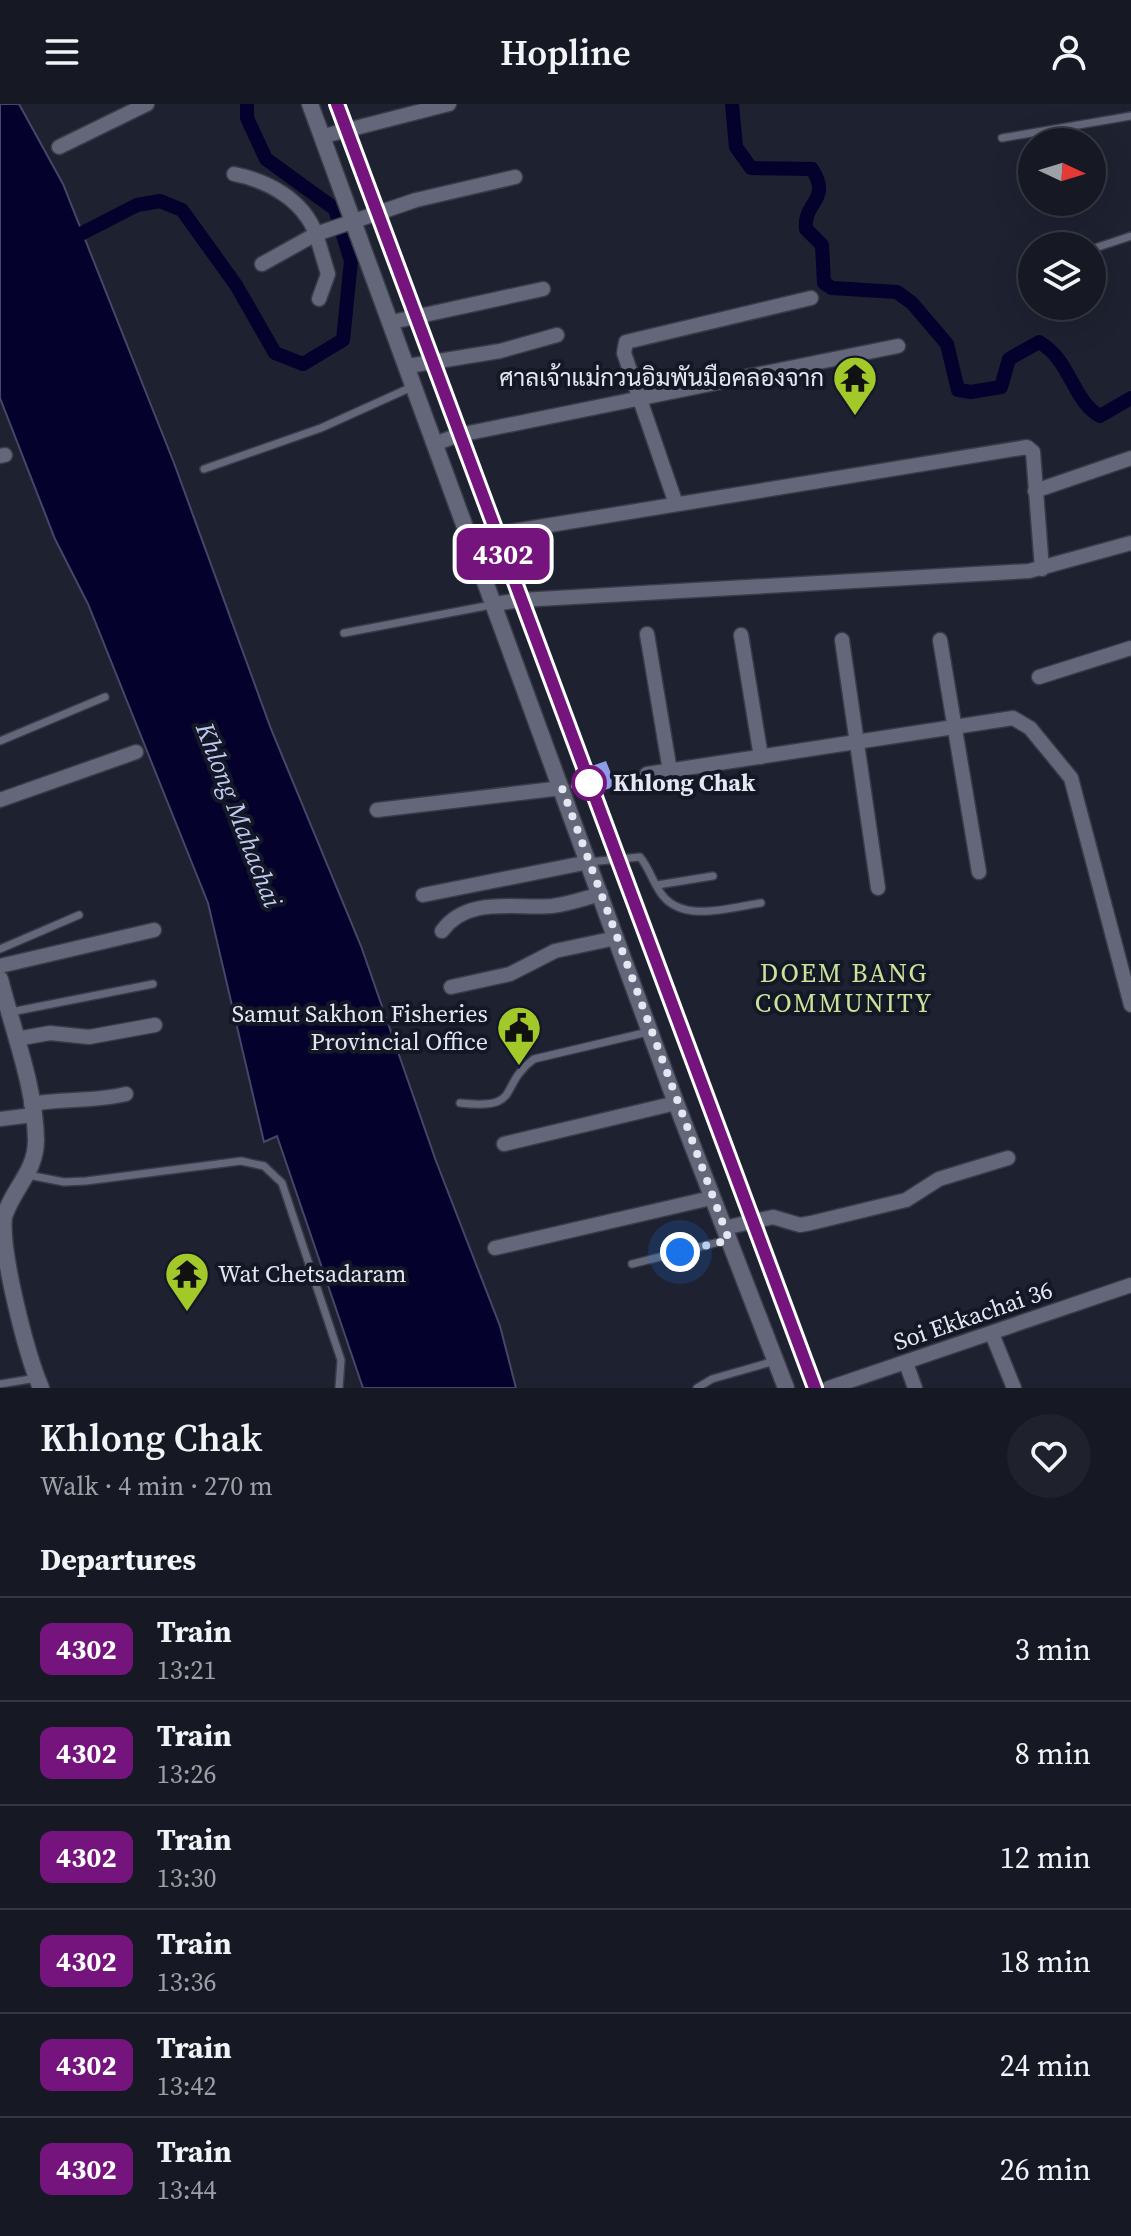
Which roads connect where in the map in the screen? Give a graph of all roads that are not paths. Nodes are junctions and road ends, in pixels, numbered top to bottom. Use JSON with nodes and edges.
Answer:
{"nodes":[{"id":1,"x":147,"y":104,"type":"edge"},
{"id":2,"x":310,"y":104,"type":"edge"},
{"id":3,"x":449,"y":104,"type":"edge"},
{"id":4,"x":1131,"y":116,"type":"edge"},
{"id":5,"x":324,"y":136,"type":"junction"},
{"id":6,"x":1002,"y":138,"type":"dead end"},
{"id":7,"x":59,"y":147,"type":"dead end"},
{"id":8,"x":234,"y":174,"type":"dead end"},
{"id":9,"x":515,"y":177,"type":"dead end"},
{"id":10,"x":353,"y":218,"type":"junction"},
{"id":11,"x":316,"y":234,"type":"junction"},
{"id":12,"x":1131,"y":236,"type":"edge"},
{"id":13,"x":1106,"y":244,"type":"edge"},
{"id":14,"x":262,"y":264,"type":"dead end"},
{"id":15,"x":543,"y":289,"type":"dead end"},
{"id":16,"x":811,"y":298,"type":"dead end"},
{"id":17,"x":319,"y":299,"type":"dead end"},
{"id":18,"x":392,"y":322,"type":"junction"},
{"id":19,"x":557,"y":335,"type":"dead end"},
{"id":20,"x":898,"y":346,"type":"dead end"},
{"id":21,"x":408,"y":366,"type":"junction"},
{"id":22,"x":416,"y":385,"type":"junction"},
{"id":23,"x":641,"y":400,"type":"junction"},
{"id":24,"x":437,"y":443,"type":"junction"},
{"id":25,"x":1131,"y":458,"type":"edge"},
{"id":26,"x":204,"y":469,"type":"dead end"},
{"id":27,"x":1035,"y":491,"type":"junction"},
{"id":28,"x":676,"y":504,"type":"junction"},
{"id":29,"x":471,"y":538,"type":"junction"},
{"id":30,"x":1131,"y":543,"type":"edge"},
{"id":31,"x":1042,"y":569,"type":"junction"},
{"id":32,"x":495,"y":604,"type":"junction"},
{"id":33,"x":344,"y":633,"type":"dead end"},
{"id":34,"x":647,"y":634,"type":"dead end"},
{"id":35,"x":741,"y":635,"type":"dead end"},
{"id":36,"x":842,"y":640,"type":"dead end"},
{"id":37,"x":940,"y":640,"type":"dead end"},
{"id":38,"x":1131,"y":648,"type":"edge"},
{"id":39,"x":1039,"y":677,"type":"dead end"},
{"id":40,"x":105,"y":697,"type":"dead end"},
{"id":41,"x":955,"y":727,"type":"junction"},
{"id":42,"x":0,"y":741,"type":"edge"},
{"id":43,"x":857,"y":742,"type":"junction"},
{"id":44,"x":136,"y":752,"type":"dead end"},
{"id":45,"x":761,"y":757,"type":"junction"},
{"id":46,"x":670,"y":771,"type":"junction"},
{"id":47,"x":647,"y":774,"type":"dead end"},
{"id":48,"x":562,"y":788,"type":"junction"},
{"id":49,"x":0,"y":800,"type":"edge"},
{"id":50,"x":377,"y":810,"type":"dead end"},
{"id":51,"x":589,"y":862,"type":"junction"},
{"id":52,"x":979,"y":872,"type":"dead end"},
{"id":53,"x":713,"y":876,"type":"dead end"},
{"id":54,"x":657,"y":885,"type":"junction"},
{"id":55,"x":878,"y":888,"type":"dead end"},
{"id":56,"x":601,"y":894,"type":"junction"},
{"id":57,"x":423,"y":895,"type":"dead end"},
{"id":58,"x":761,"y":903,"type":"dead end"},
{"id":59,"x":79,"y":915,"type":"dead end"},
{"id":60,"x":154,"y":930,"type":"dead end"},
{"id":61,"x":442,"y":931,"type":"dead end"},
{"id":62,"x":616,"y":938,"type":"junction"},
{"id":63,"x":0,"y":949,"type":"edge"},
{"id":64,"x":0,"y":966,"type":"edge"},
{"id":65,"x":153,"y":984,"type":"dead end"},
{"id":66,"x":1,"y":986,"type":"edge"},
{"id":67,"x":451,"y":987,"type":"dead end"},
{"id":68,"x":1131,"y":1005,"type":"edge"},
{"id":69,"x":9,"y":1013,"type":"junction"},
{"id":70,"x":155,"y":1025,"type":"dead end"},
{"id":71,"x":650,"y":1032,"type":"junction"},
{"id":72,"x":16,"y":1039,"type":"junction"},
{"id":73,"x":126,"y":1094,"type":"dead end"},
{"id":74,"x":460,"y":1103,"type":"dead end"},
{"id":75,"x":676,"y":1103,"type":"junction"},
{"id":76,"x":32,"y":1109,"type":"junction"},
{"id":77,"x":0,"y":1119,"type":"edge"},
{"id":78,"x":504,"y":1144,"type":"dead end"},
{"id":79,"x":1008,"y":1158,"type":"dead end"},
{"id":80,"x":28,"y":1175,"type":"junction"},
{"id":81,"x":711,"y":1198,"type":"junction"},
{"id":82,"x":5,"y":1199,"type":"edge"},
{"id":83,"x":726,"y":1234,"type":"junction"},
{"id":84,"x":495,"y":1248,"type":"dead end"},
{"id":85,"x":632,"y":1264,"type":"dead end"},
{"id":86,"x":1131,"y":1285,"type":"edge"},
{"id":87,"x":992,"y":1334,"type":"junction"},
{"id":88,"x":775,"y":1361,"type":"junction"},
{"id":89,"x":906,"y":1363,"type":"junction"},
{"id":90,"x":39,"y":1383,"type":"edge"},
{"id":91,"x":0,"y":1384,"type":"edge"},
{"id":92,"x":339,"y":1388,"type":"edge"},
{"id":93,"x":697,"y":1388,"type":"edge"},
{"id":94,"x":786,"y":1388,"type":"edge"},
{"id":95,"x":829,"y":1388,"type":"edge"},
{"id":96,"x":915,"y":1388,"type":"edge"},
{"id":97,"x":1014,"y":1388,"type":"edge"}],
"edges":[{"from":1,"to":7,"type":"street"},
{"from":2,"to":5,"type":"street"},
{"from":3,"to":5,"type":"street"},
{"from":4,"to":6,"type":"lane"},
{"from":5,"to":10,"type":"street"},
{"from":8,"to":11,"type":"street"},
{"from":9,"to":10,"type":"street"},
{"from":10,"to":11,"type":"street"},
{"from":10,"to":18,"type":"street"},
{"from":11,"to":14,"type":"street"},
{"from":11,"to":17,"type":"street"},
{"from":12,"to":13,"type":"lane"},
{"from":15,"to":18,"type":"street"},
{"from":16,"to":23,"type":"street"},
{"from":18,"to":21,"type":"street"},
{"from":19,"to":21,"type":"street"},
{"from":20,"to":23,"type":"street"},
{"from":21,"to":22,"type":"street"},
{"from":22,"to":24,"type":"street"},
{"from":22,"to":26,"type":"lane"},
{"from":23,"to":24,"type":"street"},
{"from":23,"to":28,"type":"street"},
{"from":24,"to":29,"type":"street"},
{"from":25,"to":27,"type":"street"},
{"from":27,"to":28,"type":"street"},
{"from":27,"to":31,"type":"street"},
{"from":28,"to":29,"type":"street"},
{"from":29,"to":32,"type":"street"},
{"from":30,"to":31,"type":"street"},
{"from":31,"to":32,"type":"street"},
{"from":32,"to":33,"type":"lane"},
{"from":32,"to":48,"type":"street"},
{"from":34,"to":46,"type":"street"},
{"from":35,"to":45,"type":"street"},
{"from":36,"to":43,"type":"street"},
{"from":37,"to":41,"type":"street"},
{"from":38,"to":39,"type":"street"},
{"from":40,"to":42,"type":"lane"},
{"from":41,"to":43,"type":"street"},
{"from":41,"to":52,"type":"street"},
{"from":41,"to":68,"type":"street"},
{"from":43,"to":45,"type":"street"},
{"from":43,"to":55,"type":"street"},
{"from":44,"to":49,"type":"street"},
{"from":45,"to":46,"type":"street"},
{"from":46,"to":47,"type":"street"},
{"from":48,"to":50,"type":"street"},
{"from":48,"to":51,"type":"street"},
{"from":51,"to":54,"type":"lane"},
{"from":51,"to":56,"type":"street"},
{"from":51,"to":57,"type":"street"},
{"from":53,"to":54,"type":"lane"},
{"from":54,"to":58,"type":"lane"},
{"from":56,"to":61,"type":"street"},
{"from":56,"to":62,"type":"street"},
{"from":59,"to":63,"type":"lane"},
{"from":60,"to":64,"type":"street"},
{"from":62,"to":67,"type":"street"},
{"from":62,"to":71,"type":"street"},
{"from":65,"to":69,"type":"lane"},
{"from":66,"to":69,"type":"street"},
{"from":69,"to":72,"type":"street"},
{"from":70,"to":72,"type":"street"},
{"from":71,"to":74,"type":"lane"},
{"from":71,"to":75,"type":"street"},
{"from":72,"to":76,"type":"street"},
{"from":73,"to":76,"type":"street"},
{"from":75,"to":78,"type":"street"},
{"from":75,"to":81,"type":"street"},
{"from":76,"to":77,"type":"street"},
{"from":76,"to":80,"type":"street"},
{"from":79,"to":83,"type":"street"},
{"from":80,"to":82,"type":"street"},
{"from":80,"to":92,"type":"lane"},
{"from":81,"to":83,"type":"street"},
{"from":81,"to":84,"type":"street"},
{"from":82,"to":90,"type":"street"},
{"from":83,"to":85,"type":"lane"},
{"from":83,"to":88,"type":"street"},
{"from":86,"to":87,"type":"street","name":"Soi Ekkachai 36"},
{"from":87,"to":89,"type":"street","name":"Soi Ekkachai 36"},
{"from":87,"to":97,"type":"street"},
{"from":88,"to":93,"type":"lane"},
{"from":88,"to":94,"type":"street"},
{"from":89,"to":95,"type":"street","name":"Soi Ekkachai 36"},
{"from":89,"to":96,"type":"street"},
{"from":90,"to":91,"type":"lane"}]}
